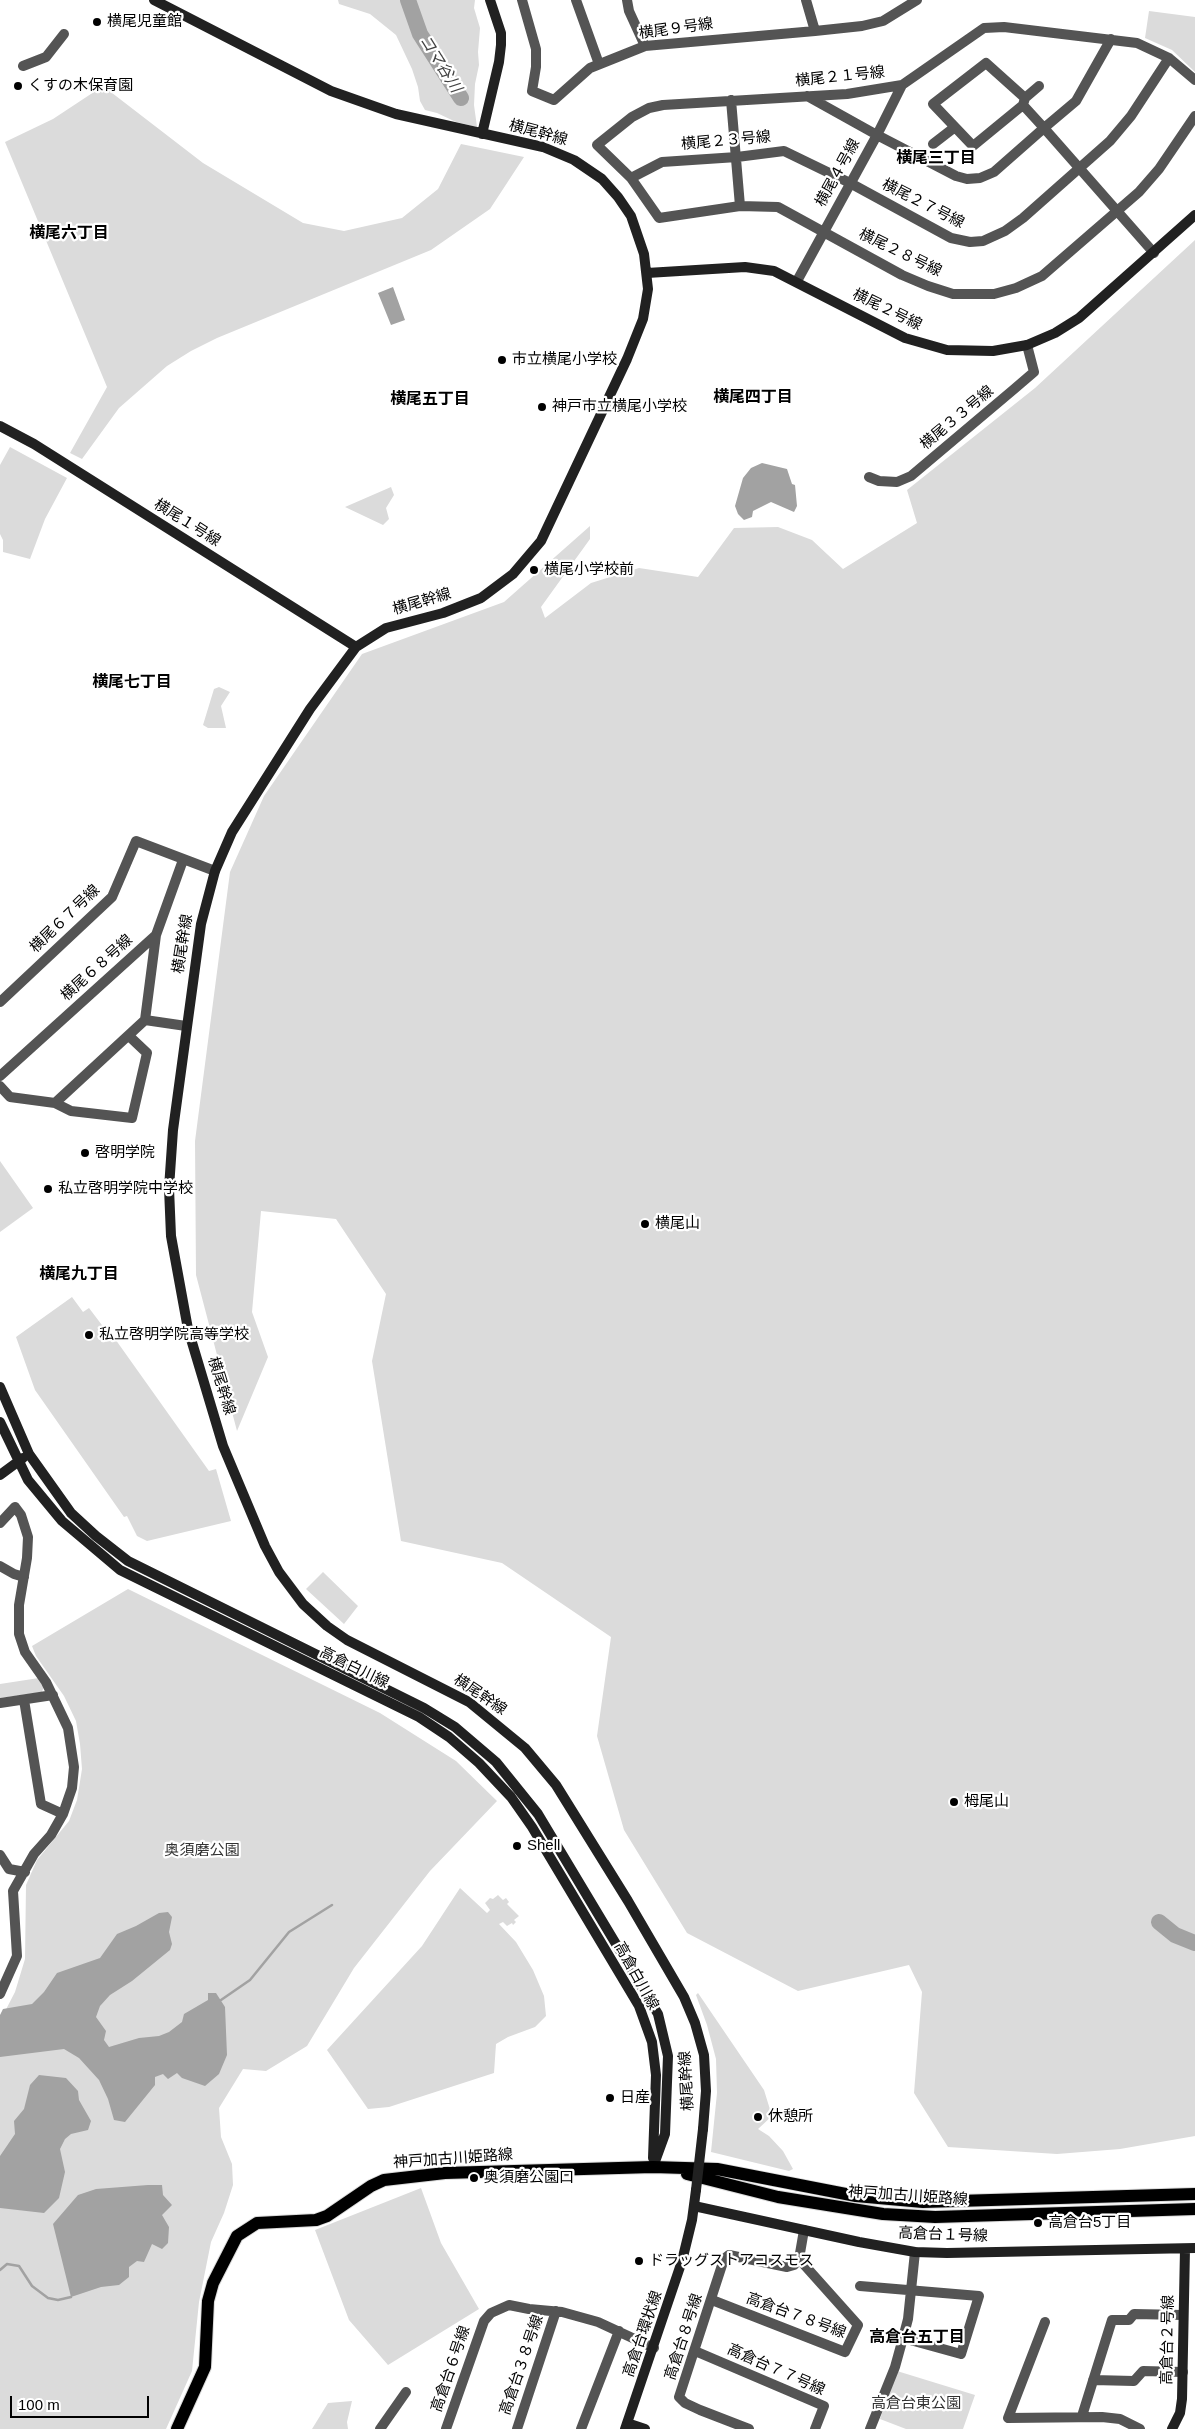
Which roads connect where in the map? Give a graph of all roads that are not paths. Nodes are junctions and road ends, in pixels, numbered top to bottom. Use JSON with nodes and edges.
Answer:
{"nodes":[{"id":1,"x":154,"y":0,"type":"edge"},
{"id":2,"x":490,"y":0,"type":"edge"},
{"id":3,"x":522,"y":0,"type":"edge"},
{"id":4,"x":576,"y":0,"type":"edge"},
{"id":5,"x":627,"y":0,"type":"edge"},
{"id":6,"x":806,"y":0,"type":"edge"},
{"id":7,"x":917,"y":0,"type":"edge"},
{"id":8,"x":815,"y":31,"type":"junction"},
{"id":9,"x":64,"y":34,"type":"dead end"},
{"id":10,"x":1111,"y":39,"type":"junction"},
{"id":11,"x":645,"y":46,"type":"junction"},
{"id":12,"x":1168,"y":58,"type":"junction"},
{"id":13,"x":599,"y":64,"type":"junction"},
{"id":14,"x":23,"y":66,"type":"dead end"},
{"id":15,"x":1195,"y":80,"type":"edge"},
{"id":16,"x":902,"y":85,"type":"junction"},
{"id":17,"x":1039,"y":86,"type":"dead end"},
{"id":18,"x":807,"y":96,"type":"junction"},
{"id":19,"x":731,"y":100,"type":"junction"},
{"id":20,"x":1024,"y":102,"type":"junction"},
{"id":21,"x":1195,"y":116,"type":"edge"},
{"id":22,"x":954,"y":127,"type":"junction"},
{"id":23,"x":1044,"y":128,"type":"junction"},
{"id":24,"x":482,"y":134,"type":"junction"},
{"id":25,"x":877,"y":135,"type":"junction"},
{"id":26,"x":933,"y":144,"type":"dead end"},
{"id":27,"x":737,"y":157,"type":"junction"},
{"id":28,"x":1081,"y":169,"type":"junction"},
{"id":29,"x":631,"y":178,"type":"junction"},
{"id":30,"x":850,"y":183,"type":"junction"},
{"id":31,"x":740,"y":206,"type":"junction"},
{"id":32,"x":1118,"y":210,"type":"junction"},
{"id":33,"x":1195,"y":215,"type":"edge"},
{"id":34,"x":659,"y":218,"type":"joint"},
{"id":35,"x":823,"y":231,"type":"junction"},
{"id":36,"x":1154,"y":253,"type":"junction"},
{"id":37,"x":647,"y":273,"type":"junction"},
{"id":38,"x":797,"y":281,"type":"junction"},
{"id":39,"x":1027,"y":345,"type":"junction"},
{"id":40,"x":0,"y":426,"type":"edge"},
{"id":41,"x":869,"y":477,"type":"dead end"},
{"id":42,"x":356,"y":647,"type":"junction"},
{"id":43,"x":183,"y":860,"type":"junction"},
{"id":44,"x":215,"y":871,"type":"junction"},
{"id":45,"x":156,"y":935,"type":"junction"},
{"id":46,"x":0,"y":1002,"type":"edge"},
{"id":47,"x":145,"y":1020,"type":"junction"},
{"id":48,"x":186,"y":1026,"type":"junction"},
{"id":49,"x":129,"y":1036,"type":"junction"},
{"id":50,"x":0,"y":1076,"type":"edge"},
{"id":51,"x":0,"y":1086,"type":"edge"},
{"id":52,"x":55,"y":1103,"type":"junction"},
{"id":53,"x":0,"y":1387,"type":"edge"},
{"id":54,"x":0,"y":1422,"type":"edge"},
{"id":55,"x":29,"y":1454,"type":"junction"},
{"id":56,"x":17,"y":1460,"type":"junction"},
{"id":57,"x":0,"y":1476,"type":"edge"},
{"id":58,"x":0,"y":1523,"type":"edge"},
{"id":59,"x":0,"y":1566,"type":"edge"},
{"id":60,"x":24,"y":1577,"type":"junction"},
{"id":61,"x":53,"y":1694,"type":"junction"},
{"id":62,"x":24,"y":1700,"type":"junction"},
{"id":63,"x":0,"y":1703,"type":"edge"},
{"id":64,"x":63,"y":1814,"type":"junction"},
{"id":65,"x":0,"y":1855,"type":"edge"},
{"id":66,"x":25,"y":1872,"type":"junction"},
{"id":67,"x":0,"y":1994,"type":"edge"},
{"id":68,"x":653,"y":2167,"type":"junction"},
{"id":69,"x":696,"y":2190,"type":"joint"},
{"id":70,"x":1195,"y":2194,"type":"edge"},
{"id":71,"x":694,"y":2206,"type":"junction"},
{"id":72,"x":1195,"y":2209,"type":"edge"},
{"id":73,"x":804,"y":2230,"type":"junction"},
{"id":74,"x":1190,"y":2248,"type":"edge"},
{"id":75,"x":915,"y":2252,"type":"junction"},
{"id":76,"x":799,"y":2259,"type":"junction"},
{"id":77,"x":860,"y":2286,"type":"dead end"},
{"id":78,"x":912,"y":2290,"type":"junction"},
{"id":79,"x":712,"y":2300,"type":"junction"},
{"id":80,"x":556,"y":2311,"type":"junction"},
{"id":81,"x":1183,"y":2315,"type":"junction"},
{"id":82,"x":1044,"y":2322,"type":"dead end"},
{"id":83,"x":618,"y":2331,"type":"junction"},
{"id":84,"x":903,"y":2338,"type":"junction"},
{"id":85,"x":654,"y":2348,"type":"junction"},
{"id":86,"x":695,"y":2351,"type":"junction"},
{"id":87,"x":1183,"y":2372,"type":"junction"},
{"id":88,"x":1093,"y":2380,"type":"junction"},
{"id":89,"x":406,"y":2392,"type":"dead end"},
{"id":90,"x":1082,"y":2416,"type":"junction"},
{"id":91,"x":626,"y":2426,"type":"edge"},
{"id":92,"x":177,"y":2429,"type":"edge"},
{"id":93,"x":380,"y":2429,"type":"edge"},
{"id":94,"x":446,"y":2429,"type":"edge"},
{"id":95,"x":517,"y":2429,"type":"edge"},
{"id":96,"x":581,"y":2429,"type":"edge"},
{"id":97,"x":645,"y":2429,"type":"edge"},
{"id":98,"x":749,"y":2429,"type":"edge"},
{"id":99,"x":815,"y":2429,"type":"edge"},
{"id":100,"x":870,"y":2429,"type":"edge"},
{"id":101,"x":1140,"y":2429,"type":"edge"},
{"id":102,"x":1172,"y":2429,"type":"edge"}],
"edges":[{"from":1,"to":24,"type":"street","name":"横尾幹線"},
{"from":2,"to":24,"type":"street"},
{"from":3,"to":13,"type":"street","name":"横尾９号線"},
{"from":4,"to":13,"type":"street"},
{"from":5,"to":11,"type":"street"},
{"from":6,"to":8,"type":"street"},
{"from":7,"to":8,"type":"street","name":"横尾９号線"},
{"from":8,"to":11,"type":"street","name":"横尾９号線"},
{"from":9,"to":14,"type":"street"},
{"from":10,"to":12,"type":"street","name":"横尾２１号線"},
{"from":10,"to":16,"type":"street","name":"横尾２１号線"},
{"from":10,"to":23,"type":"street","name":"横尾４号線"},
{"from":11,"to":13,"type":"street","name":"横尾９号線"},
{"from":12,"to":15,"type":"street","name":"横尾２１号線"},
{"from":12,"to":28,"type":"street","name":"横尾２７号線"},
{"from":16,"to":18,"type":"street","name":"横尾２１号線"},
{"from":16,"to":25,"type":"street"},
{"from":17,"to":20,"type":"street"},
{"from":18,"to":19,"type":"street","name":"横尾２１号線"},
{"from":18,"to":25,"type":"street"},
{"from":19,"to":27,"type":"street"},
{"from":19,"to":29,"type":"street","name":"横尾２１号線"},
{"from":20,"to":22,"type":"street"},
{"from":20,"to":22,"type":"street"},
{"from":20,"to":23,"type":"street"},
{"from":21,"to":32,"type":"street","name":"横尾２８号線"},
{"from":22,"to":26,"type":"street"},
{"from":23,"to":25,"type":"street","name":"横尾４号線"},
{"from":23,"to":28,"type":"street"},
{"from":24,"to":37,"type":"street","name":"横尾幹線"},
{"from":25,"to":30,"type":"street","name":"横尾４号線"},
{"from":27,"to":29,"type":"street","name":"横尾２３号線"},
{"from":27,"to":30,"type":"street","name":"横尾２３号線"},
{"from":27,"to":31,"type":"street"},
{"from":28,"to":30,"type":"street","name":"横尾２７号線"},
{"from":28,"to":32,"type":"street"},
{"from":29,"to":34,"type":"street","name":"横尾２１号線"},
{"from":30,"to":35,"type":"street","name":"横尾４号線"},
{"from":31,"to":34,"type":"street","name":"横尾２８号線"},
{"from":31,"to":35,"type":"street","name":"横尾２８号線"},
{"from":32,"to":35,"type":"street","name":"横尾２８号線"},
{"from":32,"to":36,"type":"street"},
{"from":33,"to":36,"type":"street","name":"横尾２号線"},
{"from":35,"to":38,"type":"street","name":"横尾４号線"},
{"from":36,"to":39,"type":"street","name":"横尾２号線"},
{"from":37,"to":38,"type":"street","name":"横尾２号線"},
{"from":37,"to":42,"type":"street","name":"横尾幹線"},
{"from":38,"to":39,"type":"street","name":"横尾２号線"},
{"from":39,"to":41,"type":"street","name":"横尾３３号線"},
{"from":40,"to":42,"type":"street","name":"横尾１号線"},
{"from":42,"to":44,"type":"street","name":"横尾幹線"},
{"from":43,"to":44,"type":"street","name":"横尾６７号線"},
{"from":43,"to":45,"type":"street","name":"横尾６８号線"},
{"from":43,"to":46,"type":"street","name":"横尾６７号線"},
{"from":44,"to":48,"type":"street","name":"横尾幹線"},
{"from":45,"to":47,"type":"street"},
{"from":45,"to":50,"type":"street","name":"横尾６８号線"},
{"from":47,"to":48,"type":"street"},
{"from":47,"to":49,"type":"street"},
{"from":48,"to":69,"type":"street","name":"横尾幹線","bridge":true},
{"from":49,"to":52,"type":"street"},
{"from":49,"to":52,"type":"street"},
{"from":51,"to":52,"type":"street"},
{"from":53,"to":55,"type":"street","name":"高倉白川線"},
{"from":54,"to":56,"type":"street","name":"高倉白川線"},
{"from":55,"to":56,"type":"street"},
{"from":55,"to":68,"type":"street","name":"高倉白川線"},
{"from":56,"to":57,"type":"street"},
{"from":56,"to":68,"type":"street","name":"高倉白川線"},
{"from":58,"to":60,"type":"street"},
{"from":59,"to":60,"type":"street"},
{"from":60,"to":61,"type":"street"},
{"from":61,"to":62,"type":"street"},
{"from":61,"to":64,"type":"street"},
{"from":62,"to":63,"type":"street"},
{"from":62,"to":64,"type":"street"},
{"from":64,"to":66,"type":"street"},
{"from":65,"to":66,"type":"street"},
{"from":66,"to":67,"type":"street"},
{"from":68,"to":70,"type":"main road","name":"神戸加古川姫路線"},
{"from":68,"to":72,"type":"main road","name":"神戸加古川姫路線"},
{"from":68,"to":92,"type":"main road","name":"神戸加古川姫路線"},
{"from":69,"to":71,"type":"street","name":"高倉台環状線"},
{"from":71,"to":73,"type":"street","name":"高倉台１号線"},
{"from":71,"to":85,"type":"street","name":"高倉台環状線"},
{"from":73,"to":75,"type":"street","name":"高倉台１号線"},
{"from":73,"to":76,"type":"street"},
{"from":74,"to":75,"type":"street","name":"高倉台１号線"},
{"from":74,"to":81,"type":"street","name":"高倉台２号線"},
{"from":75,"to":78,"type":"street"},
{"from":76,"to":79,"type":"street","name":"高倉台８号線"},
{"from":76,"to":79,"type":"street","name":"高倉台７８号線"},
{"from":77,"to":78,"type":"street"},
{"from":78,"to":84,"type":"street"},
{"from":78,"to":84,"type":"street"},
{"from":79,"to":86,"type":"street","name":"高倉台８号線"},
{"from":80,"to":83,"type":"street","name":"高倉台６号線"},
{"from":80,"to":94,"type":"street","name":"高倉台６号線"},
{"from":80,"to":95,"type":"street","name":"高倉台３８号線"},
{"from":81,"to":87,"type":"street","name":"高倉台２号線"},
{"from":81,"to":88,"type":"street"},
{"from":82,"to":90,"type":"street"},
{"from":83,"to":85,"type":"street","name":"高倉台６号線"},
{"from":83,"to":96,"type":"street"},
{"from":84,"to":100,"type":"street"},
{"from":85,"to":91,"type":"street","name":"高倉台環状線"},
{"from":86,"to":98,"type":"street","name":"高倉台８号線"},
{"from":86,"to":99,"type":"street","name":"高倉台７７号線"},
{"from":87,"to":88,"type":"street"},
{"from":87,"to":102,"type":"street","name":"高倉台２号線"},
{"from":88,"to":90,"type":"street"},
{"from":89,"to":93,"type":"street"},
{"from":90,"to":101,"type":"street"},
{"from":91,"to":97,"type":"street"}]}
